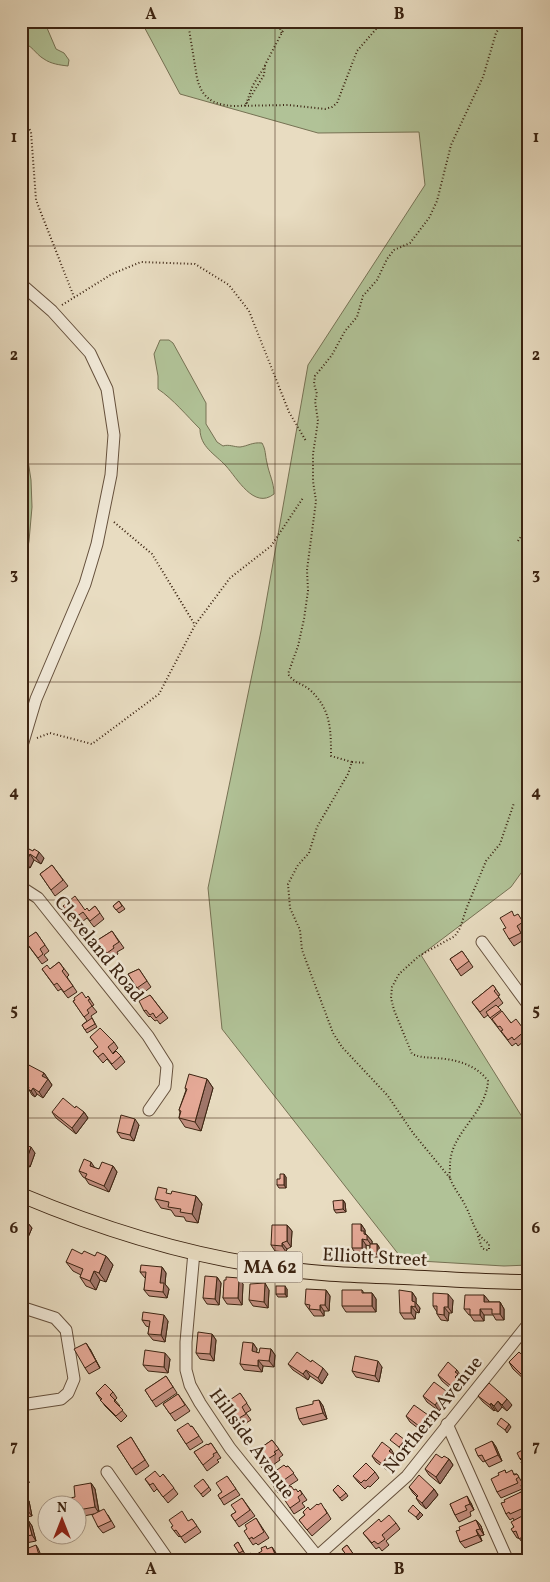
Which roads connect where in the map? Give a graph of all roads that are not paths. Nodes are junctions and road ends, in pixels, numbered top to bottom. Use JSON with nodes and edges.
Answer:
{"nodes":[{"id":1,"x":21,"y":284,"type":"edge"},
{"id":2,"x":22,"y":746,"type":"edge"},
{"id":3,"x":21,"y":887,"type":"edge"},
{"id":4,"x":482,"y":942,"type":"dead end"},
{"id":5,"x":529,"y":1006,"type":"edge"},
{"id":6,"x":149,"y":1110,"type":"dead end"},
{"id":7,"x":21,"y":1195,"type":"edge"},
{"id":8,"x":194,"y":1252,"type":"junction"},
{"id":9,"x":529,"y":1282,"type":"edge"},
{"id":10,"x":21,"y":1307,"type":"edge"},
{"id":11,"x":529,"y":1323,"type":"edge"},
{"id":12,"x":21,"y":1405,"type":"edge"},
{"id":13,"x":447,"y":1424,"type":"junction"},
{"id":14,"x":107,"y":1472,"type":"dead end"},
{"id":15,"x":314,"y":1558,"type":"edge"},
{"id":16,"x":169,"y":1561,"type":"edge"},
{"id":17,"x":508,"y":1561,"type":"edge"}],
"edges":[{"from":1,"to":2,"type":"street"},
{"from":3,"to":6,"type":"street","name":"Cleveland Road"},
{"from":4,"to":5,"type":"street"},
{"from":7,"to":8,"type":"main road","name":"Elliott Street","number":"MA 62"},
{"from":8,"to":9,"type":"main road","name":"Elliott Street","number":"MA 62"},
{"from":8,"to":15,"type":"street","name":"Hillside Avenue"},
{"from":10,"to":12,"type":"street"},
{"from":11,"to":13,"type":"street","name":"Northern Avenue"},
{"from":13,"to":15,"type":"street","name":"Northern Avenue"},
{"from":13,"to":17,"type":"street"},
{"from":14,"to":16,"type":"street"}]}
